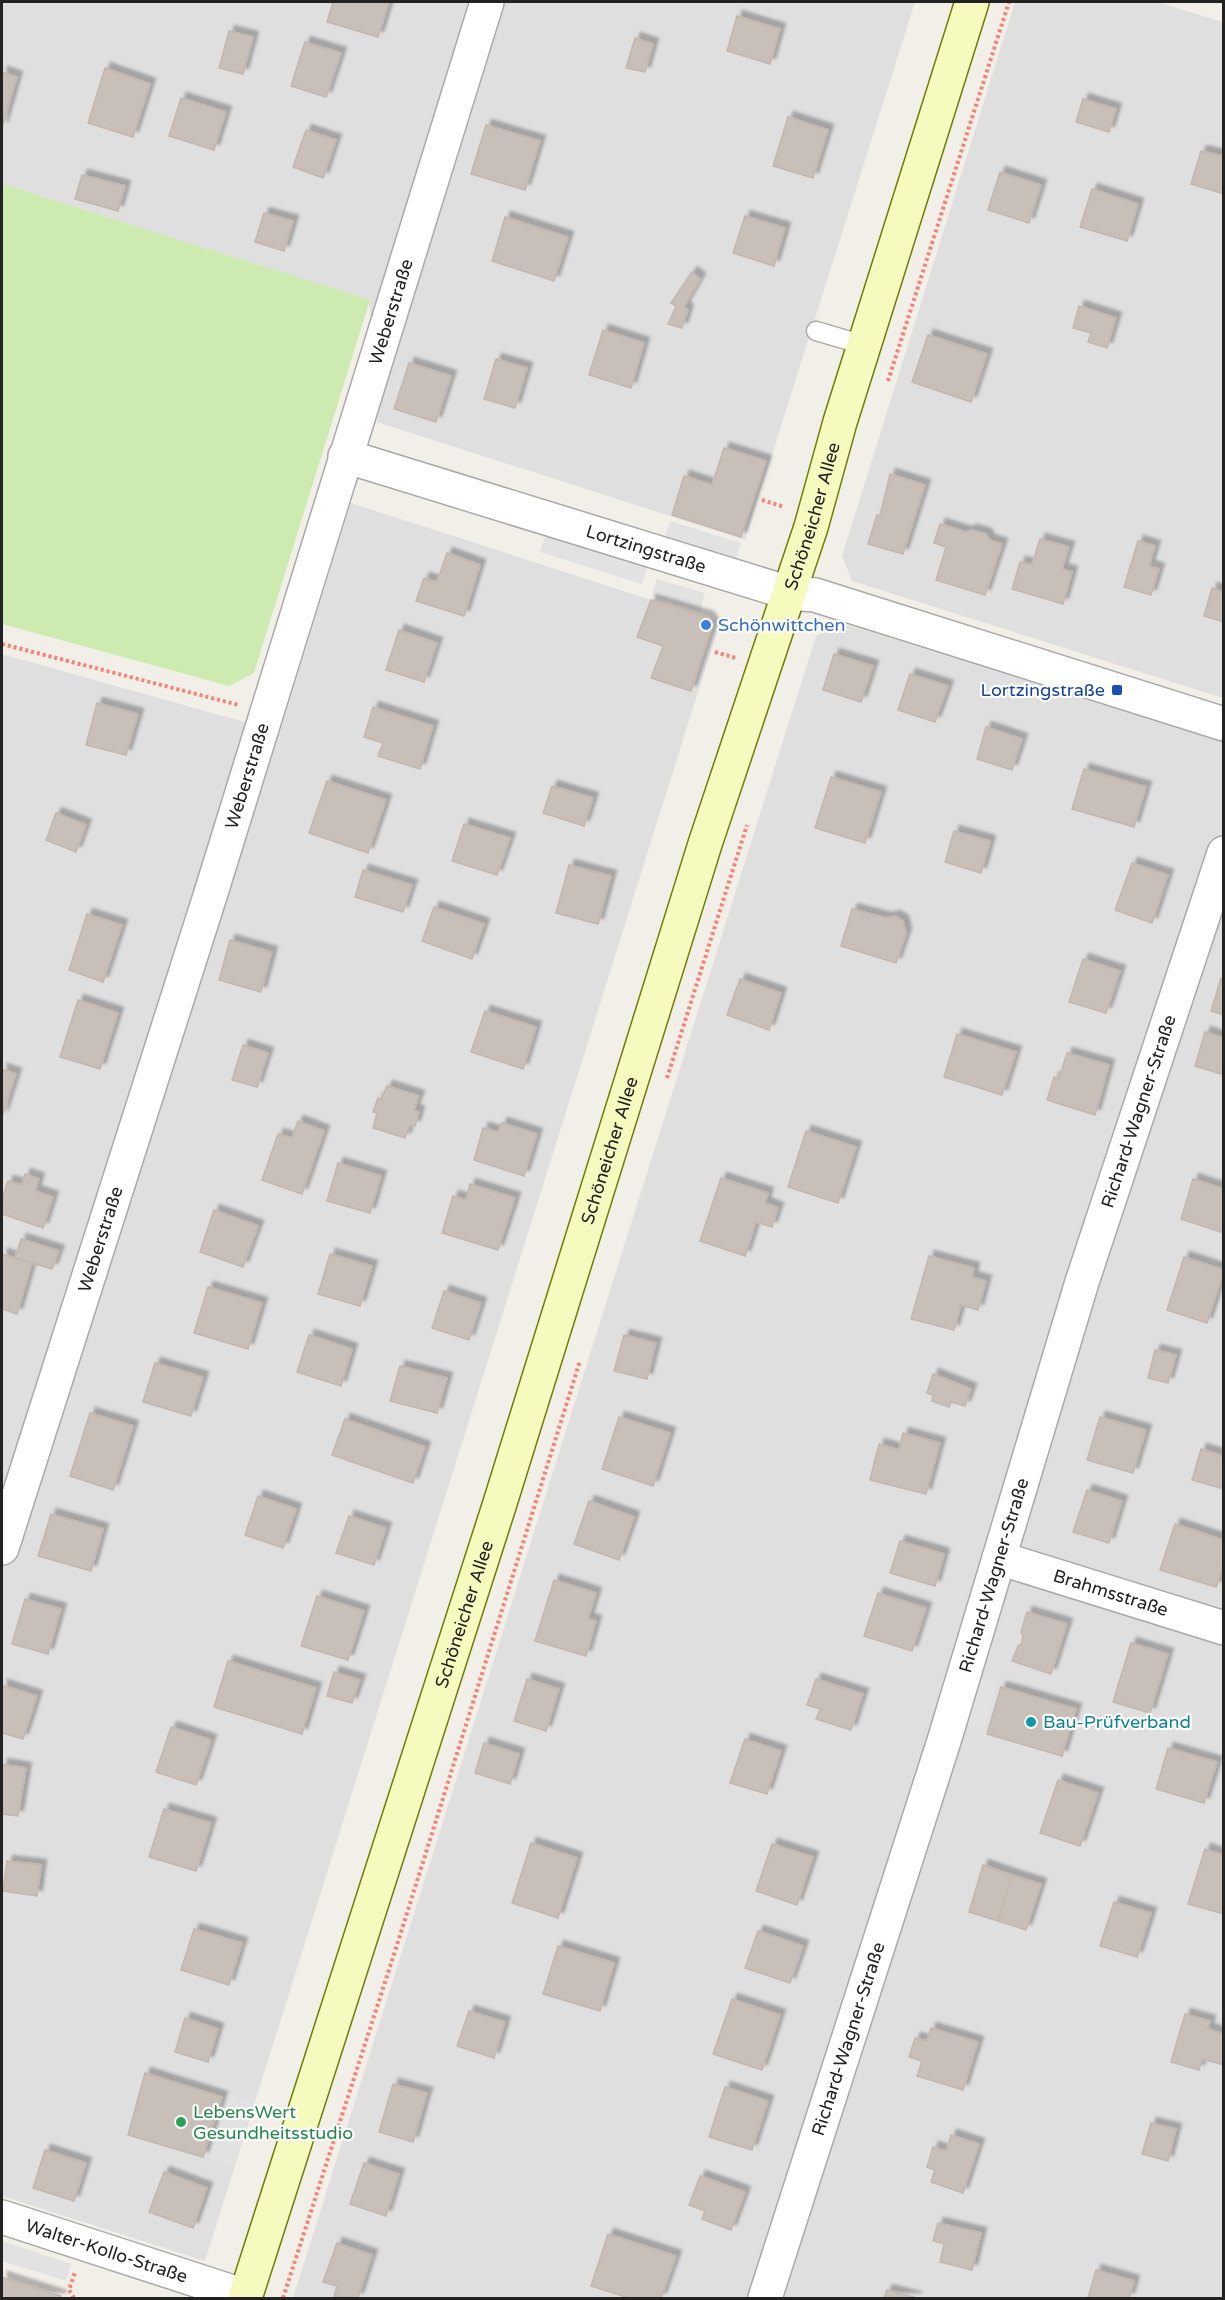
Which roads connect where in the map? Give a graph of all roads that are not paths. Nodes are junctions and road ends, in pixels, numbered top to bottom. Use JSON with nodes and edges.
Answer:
{"nodes":[{"id":1,"x":487,"y":2,"type":"edge"},
{"id":2,"x":972,"y":2,"type":"edge"},
{"id":3,"x":816,"y":331,"type":"dead end"},
{"id":4,"x":864,"y":345,"type":"junction"},
{"id":5,"x":345,"y":456,"type":"junction"},
{"id":6,"x":789,"y":593,"type":"junction"},
{"id":7,"x":1224,"y":724,"type":"edge"},
{"id":8,"x":1224,"y":853,"type":"edge"},
{"id":9,"x":2,"y":1548,"type":"edge"},
{"id":10,"x":999,"y":1558,"type":"junction"},
{"id":11,"x":1224,"y":1628,"type":"edge"},
{"id":12,"x":2,"y":2217,"type":"edge"},
{"id":13,"x":245,"y":2297,"type":"edge"},
{"id":14,"x":765,"y":2298,"type":"edge"}],
"edges":[{"from":1,"to":5,"type":"street","name":"Weberstraße"},
{"from":2,"to":4,"type":"street","name":"Schöneicher Allee"},
{"from":3,"to":4,"type":"lane"},
{"from":4,"to":6,"type":"street","name":"Schöneicher Allee"},
{"from":5,"to":6,"type":"street","name":"Lortzingstraße"},
{"from":5,"to":9,"type":"street","name":"Weberstraße"},
{"from":6,"to":7,"type":"street","name":"Lortzingstraße"},
{"from":6,"to":13,"type":"street","name":"Schöneicher Allee"},
{"from":8,"to":10,"type":"street","name":"Richard-Wagner-Straße"},
{"from":10,"to":11,"type":"street","name":"Brahmsstraße"},
{"from":10,"to":14,"type":"street","name":"Richard-Wagner-Straße"},
{"from":12,"to":13,"type":"street","name":"Walter-Kollo-Straße"}]}
